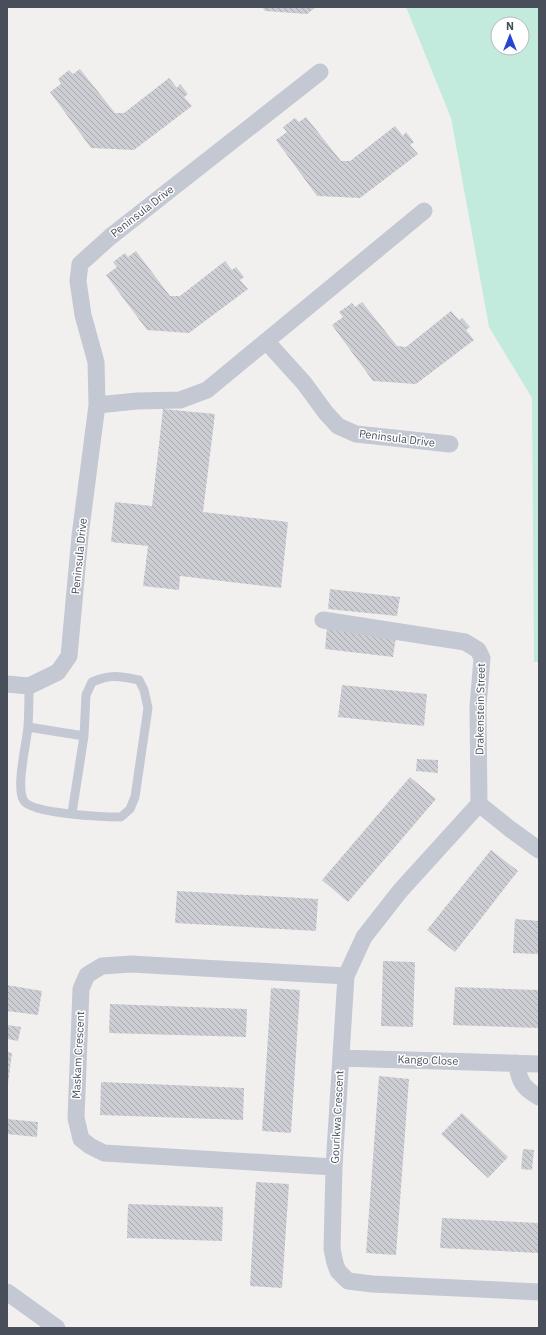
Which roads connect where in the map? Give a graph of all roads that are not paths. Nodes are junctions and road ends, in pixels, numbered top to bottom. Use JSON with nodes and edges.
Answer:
{"nodes":[{"id":1,"x":320,"y":72,"type":"dead end"},
{"id":2,"x":424,"y":211,"type":"dead end"},
{"id":3,"x":266,"y":341,"type":"junction"},
{"id":4,"x":97,"y":405,"type":"junction"},
{"id":5,"x":450,"y":444,"type":"dead end"},
{"id":6,"x":323,"y":620,"type":"dead end"},
{"id":7,"x":7,"y":684,"type":"edge"},
{"id":8,"x":29,"y":686,"type":"junction"},
{"id":9,"x":28,"y":727,"type":"junction"},
{"id":10,"x":84,"y":736,"type":"junction"},
{"id":11,"x":479,"y":804,"type":"junction"},
{"id":12,"x":72,"y":813,"type":"junction"},
{"id":13,"x":539,"y":850,"type":"edge"},
{"id":14,"x":346,"y":976,"type":"junction"},
{"id":15,"x":340,"y":1058,"type":"junction"},
{"id":16,"x":516,"y":1063,"type":"junction"},
{"id":17,"x":539,"y":1064,"type":"edge"},
{"id":18,"x":539,"y":1097,"type":"edge"},
{"id":19,"x":334,"y":1167,"type":"junction"},
{"id":20,"x":7,"y":1292,"type":"edge"},
{"id":21,"x":539,"y":1292,"type":"edge"},
{"id":22,"x":57,"y":1328,"type":"edge"}],
"edges":[{"from":1,"to":4,"type":"street","name":"Peninsula Drive"},
{"from":2,"to":3,"type":"street"},
{"from":3,"to":4,"type":"street"},
{"from":3,"to":5,"type":"street","name":"Peninsula Drive"},
{"from":4,"to":8,"type":"street","name":"Peninsula Drive"},
{"from":6,"to":11,"type":"street","name":"Drakenstein Street"},
{"from":7,"to":8,"type":"street"},
{"from":8,"to":9,"type":"lane"},
{"from":9,"to":10,"type":"lane"},
{"from":9,"to":12,"type":"lane"},
{"from":10,"to":12,"type":"lane"},
{"from":10,"to":12,"type":"lane"},
{"from":11,"to":13,"type":"street"},
{"from":11,"to":14,"type":"street","name":"Gourikwa Crescent"},
{"from":14,"to":15,"type":"street","name":"Gourikwa Crescent"},
{"from":14,"to":19,"type":"street","name":"Maskam Crescent"},
{"from":15,"to":16,"type":"street","name":"Kango Close"},
{"from":15,"to":19,"type":"street","name":"Gourikwa Crescent"},
{"from":16,"to":17,"type":"street","name":"Kango Close"},
{"from":16,"to":18,"type":"street"},
{"from":19,"to":21,"type":"street","name":"Gourikwa Crescent"},
{"from":20,"to":22,"type":"street"}]}
